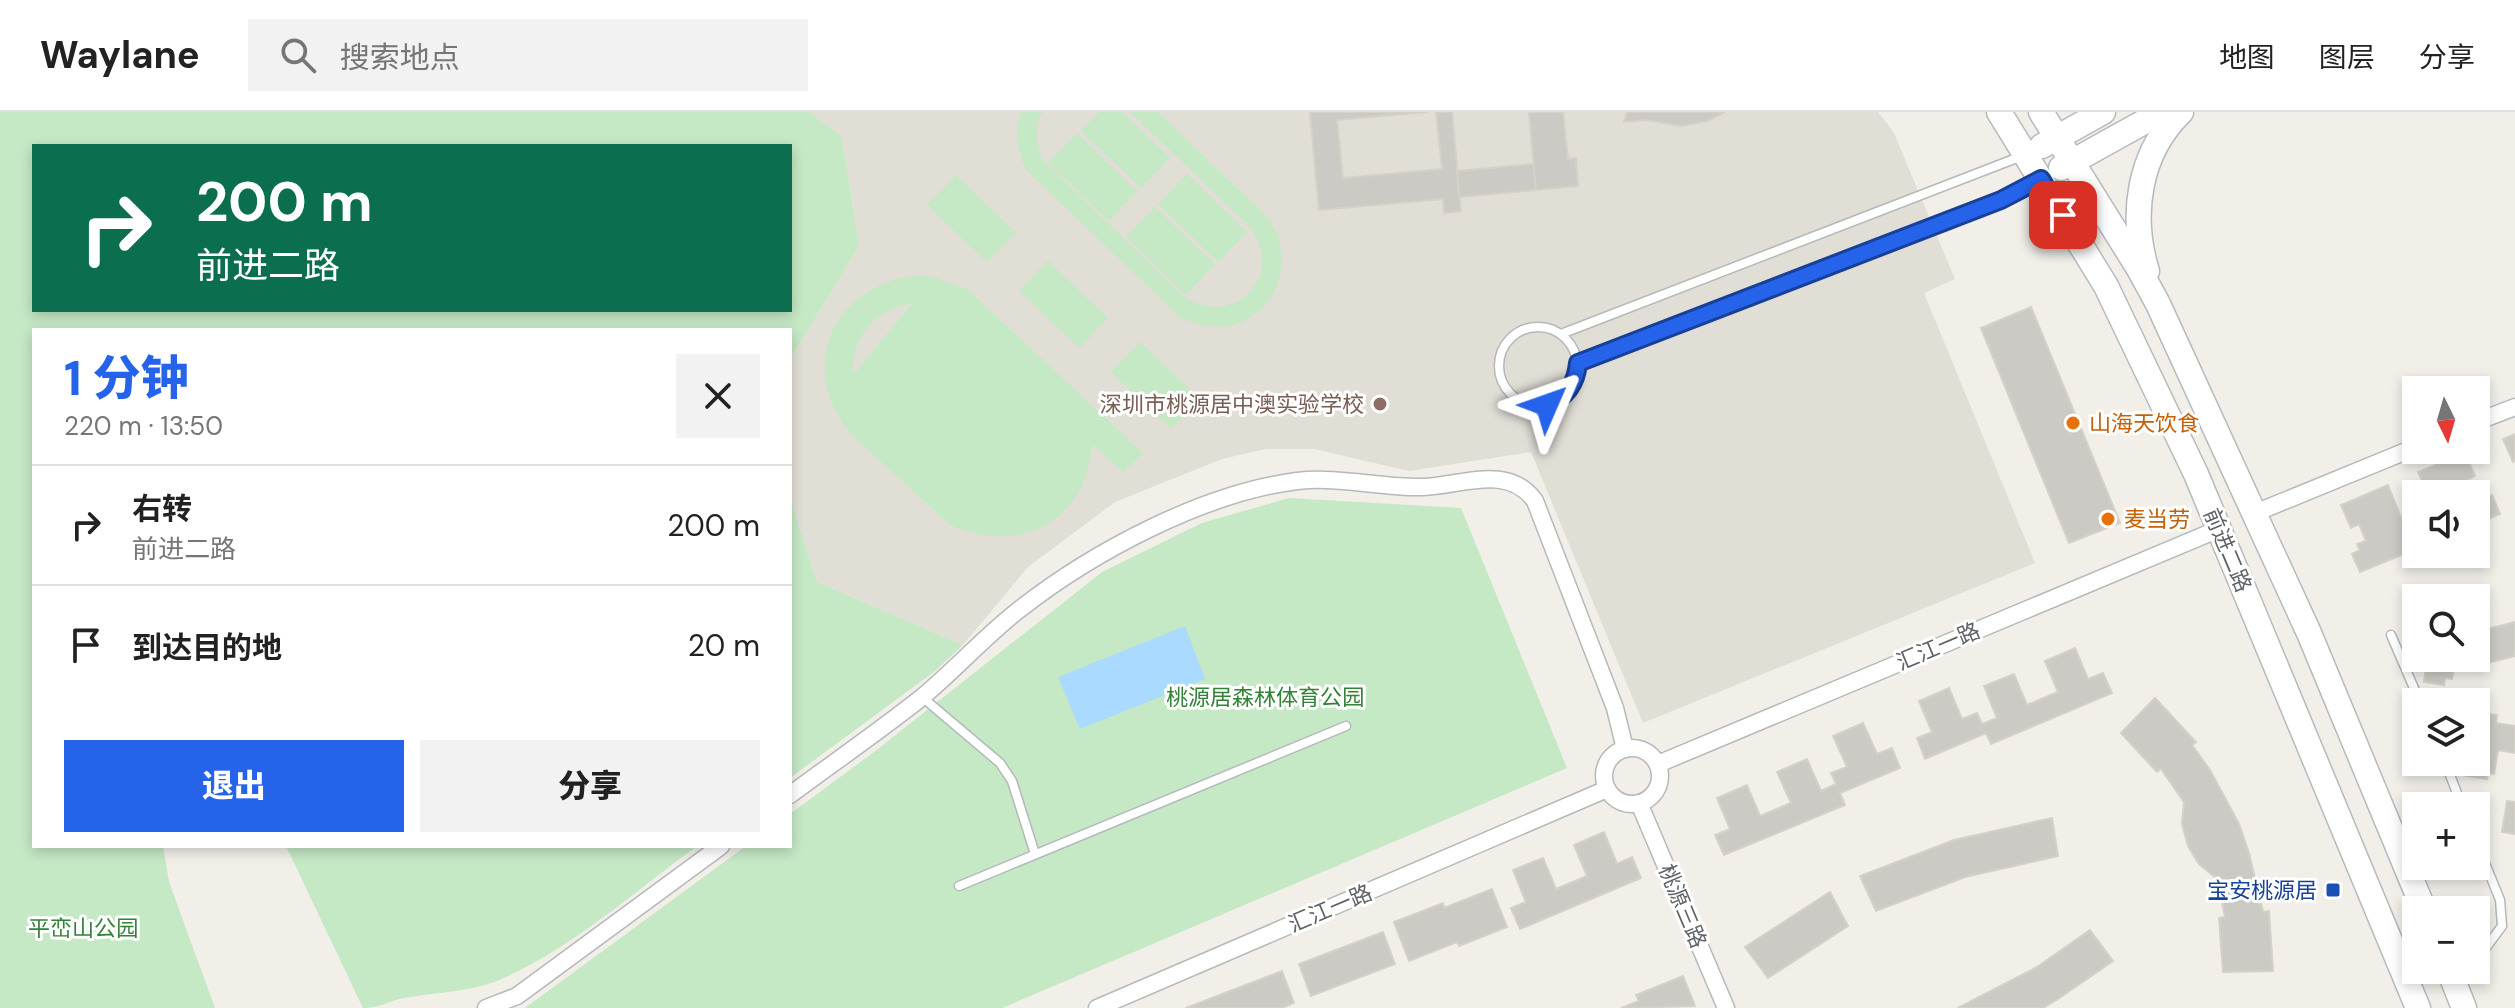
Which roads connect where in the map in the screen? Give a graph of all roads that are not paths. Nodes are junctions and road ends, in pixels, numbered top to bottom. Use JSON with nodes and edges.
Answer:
{"nodes":[{"id":1,"x":1999,"y":112,"type":"edge"},
{"id":2,"x":2041,"y":112,"type":"edge"},
{"id":3,"x":2103,"y":112,"type":"edge"},
{"id":4,"x":2162,"y":112,"type":"edge"},
{"id":5,"x":2181,"y":112,"type":"edge"},
{"id":6,"x":2057,"y":137,"type":"junction"},
{"id":7,"x":2026,"y":155,"type":"junction"},
{"id":8,"x":2072,"y":161,"type":"junction"},
{"id":9,"x":2041,"y":179,"type":"junction"},
{"id":10,"x":2158,"y":304,"type":"junction"},
{"id":11,"x":1561,"y":334,"type":"junction"},
{"id":12,"x":1578,"y":363,"type":"junction"},
{"id":13,"x":2515,"y":407,"type":"edge"},
{"id":14,"x":2490,"y":417,"type":"edge"},
{"id":15,"x":2402,"y":453,"type":"edge"},
{"id":16,"x":2255,"y":513,"type":"junction"},
{"id":17,"x":2219,"y":529,"type":"junction"},
{"id":18,"x":2391,"y":635,"type":"dead end"},
{"id":19,"x":2414,"y":688,"type":"edge"},
{"id":20,"x":922,"y":697,"type":"junction"},
{"id":21,"x":1346,"y":726,"type":"dead end"},
{"id":22,"x":1625,"y":749,"type":"junction"},
{"id":23,"x":1658,"y":764,"type":"junction"},
{"id":24,"x":1607,"y":789,"type":"junction"},
{"id":25,"x":792,"y":794,"type":"edge"},
{"id":26,"x":1639,"y":803,"type":"junction"},
{"id":27,"x":718,"y":848,"type":"edge"},
{"id":28,"x":1035,"y":854,"type":"junction"},
{"id":29,"x":2490,"y":875,"type":"edge"},
{"id":30,"x":959,"y":886,"type":"dead end"},
{"id":31,"x":2418,"y":896,"type":"edge"},
{"id":32,"x":2490,"y":942,"type":"edge"},
{"id":33,"x":486,"y":1008,"type":"edge"},
{"id":34,"x":1097,"y":1008,"type":"edge"},
{"id":35,"x":1726,"y":1008,"type":"edge"},
{"id":36,"x":2418,"y":1008,"type":"edge"}],
"edges":[{"from":1,"to":7,"type":"main road","name":"前进二路"},
{"from":2,"to":6,"type":"main road","name":"前进二路"},
{"from":3,"to":6,"type":"main road"},
{"from":4,"to":8,"type":"main road"},
{"from":5,"to":10,"type":"main road"},
{"from":6,"to":7,"type":"main road"},
{"from":6,"to":8,"type":"main road","name":"前进二路"},
{"from":7,"to":9,"type":"main road","name":"前进二路"},
{"from":7,"to":11,"type":"lane"},
{"from":8,"to":9,"type":"main road"},
{"from":8,"to":10,"type":"main road","name":"前进二路"},
{"from":9,"to":12,"type":"lane"},
{"from":9,"to":17,"type":"main road","name":"前进二路"},
{"from":10,"to":16,"type":"main road","name":"前进二路"},
{"from":11,"to":12,"type":"lane"},
{"from":11,"to":12,"type":"lane"},
{"from":13,"to":14,"type":"street"},
{"from":15,"to":16,"type":"street"},
{"from":16,"to":31,"type":"main road","name":"前进二路"},
{"from":17,"to":23,"type":"street","name":"汇江一路"},
{"from":17,"to":36,"type":"main road","name":"前进二路"},
{"from":18,"to":19,"type":"lane"},
{"from":20,"to":22,"type":"street"},
{"from":20,"to":25,"type":"street"},
{"from":20,"to":28,"type":"lane"},
{"from":21,"to":28,"type":"lane"},
{"from":22,"to":23,"type":"street"},
{"from":22,"to":24,"type":"street"},
{"from":23,"to":26,"type":"street"},
{"from":24,"to":26,"type":"street"},
{"from":24,"to":34,"type":"street","name":"汇江一路"},
{"from":26,"to":35,"type":"street","name":"桃源三路"},
{"from":27,"to":33,"type":"street"},
{"from":28,"to":30,"type":"lane"},
{"from":29,"to":32,"type":"lane"}]}
